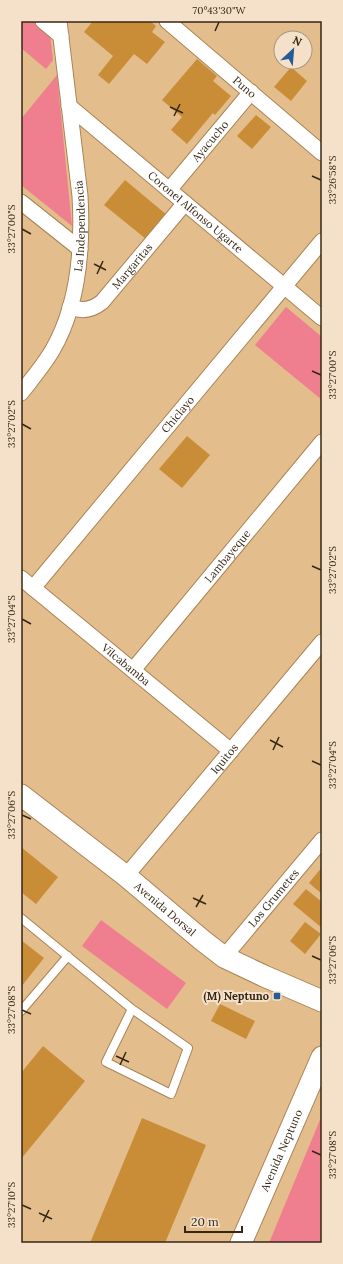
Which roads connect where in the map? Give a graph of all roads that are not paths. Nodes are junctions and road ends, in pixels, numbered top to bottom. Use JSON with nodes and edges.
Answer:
{"nodes":[{"id":1,"x":44,"y":21,"type":"edge"},
{"id":2,"x":168,"y":21,"type":"edge"},
{"id":3,"x":60,"y":28,"type":"edge"},
{"id":4,"x":251,"y":92,"type":"junction"},
{"id":5,"x":69,"y":106,"type":"junction"},
{"id":6,"x":322,"y":153,"type":"edge"},
{"id":7,"x":169,"y":190,"type":"junction"},
{"id":8,"x":21,"y":202,"type":"edge"},
{"id":9,"x":185,"y":203,"type":"junction"},
{"id":10,"x":322,"y":242,"type":"edge"},
{"id":11,"x":80,"y":249,"type":"junction"},
{"id":12,"x":284,"y":287,"type":"junction"},
{"id":13,"x":70,"y":307,"type":"junction"},
{"id":14,"x":322,"y":318,"type":"edge"},
{"id":15,"x":26,"y":376,"type":"edge"},
{"id":16,"x":21,"y":393,"type":"edge"},
{"id":17,"x":322,"y":442,"type":"edge"},
{"id":18,"x":21,"y":578,"type":"edge"},
{"id":19,"x":33,"y":588,"type":"junction"},
{"id":20,"x":322,"y":642,"type":"edge"},
{"id":21,"x":133,"y":670,"type":"junction"},
{"id":22,"x":231,"y":751,"type":"junction"},
{"id":23,"x":21,"y":795,"type":"edge"},
{"id":24,"x":322,"y":840,"type":"edge"},
{"id":25,"x":126,"y":876,"type":"junction"},
{"id":26,"x":21,"y":918,"type":"edge"},
{"id":27,"x":68,"y":956,"type":"junction"},
{"id":28,"x":224,"y":957,"type":"junction"},
{"id":29,"x":322,"y":1001,"type":"edge"},
{"id":30,"x":132,"y":1010,"type":"junction"},
{"id":31,"x":21,"y":1011,"type":"edge"},
{"id":32,"x":322,"y":1057,"type":"edge"},
{"id":33,"x":241,"y":1243,"type":"edge"}],
"edges":[{"from":1,"to":3,"type":"street"},
{"from":2,"to":4,"type":"street","name":"Puno"},
{"from":3,"to":5,"type":"street","name":"La Independencia"},
{"from":4,"to":6,"type":"street","name":"Puno"},
{"from":4,"to":7,"type":"street","name":"Ayacucho"},
{"from":5,"to":7,"type":"street","name":"Coronel Alfonso Ugarte"},
{"from":5,"to":11,"type":"street","name":"La Independencia"},
{"from":7,"to":9,"type":"street","name":"Coronel Alfonso Ugarte"},
{"from":8,"to":11,"type":"street"},
{"from":9,"to":12,"type":"street","name":"Coronel Alfonso Ugarte"},
{"from":9,"to":13,"type":"street","name":"Margaritas"},
{"from":10,"to":12,"type":"street","name":"Chiclayo"},
{"from":11,"to":13,"type":"street","name":"La Independencia"},
{"from":12,"to":14,"type":"street","name":"Coronel Alfonso Ugarte"},
{"from":12,"to":19,"type":"street","name":"Chiclayo"},
{"from":13,"to":15,"type":"street","name":"La Independencia"},
{"from":15,"to":16,"type":"street","name":"La Independencia"},
{"from":17,"to":21,"type":"street","name":"Lambayeque"},
{"from":18,"to":19,"type":"street","name":"Vilcabamba"},
{"from":19,"to":21,"type":"street","name":"Vilcabamba"},
{"from":20,"to":22,"type":"street","name":"Iquitos"},
{"from":21,"to":22,"type":"street","name":"Vilcabamba"},
{"from":22,"to":25,"type":"street","name":"Iquitos"},
{"from":23,"to":25,"type":"street","name":"Avenida Dorsal"},
{"from":24,"to":28,"type":"street","name":"Los Grumetes"},
{"from":25,"to":28,"type":"street","name":"Avenida Dorsal"},
{"from":26,"to":27,"type":"lane"},
{"from":27,"to":30,"type":"lane"},
{"from":27,"to":31,"type":"lane"},
{"from":28,"to":29,"type":"street","name":"Avenida Dorsal"},
{"from":30,"to":30,"type":"lane"},
{"from":32,"to":33,"type":"street","name":"Avenida Neptuno"}]}
